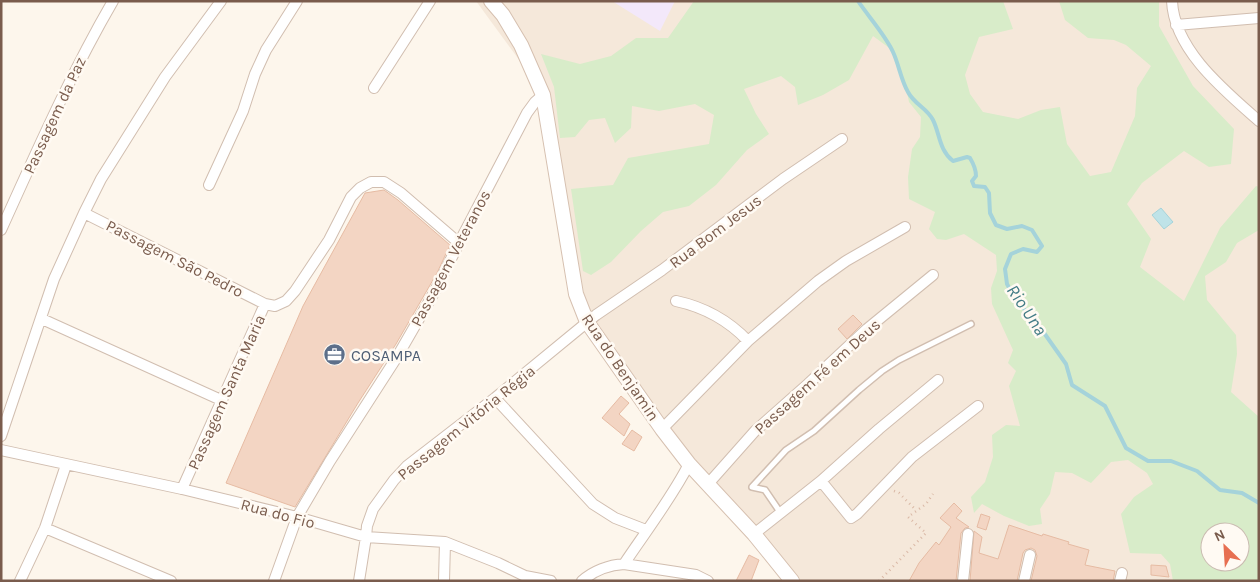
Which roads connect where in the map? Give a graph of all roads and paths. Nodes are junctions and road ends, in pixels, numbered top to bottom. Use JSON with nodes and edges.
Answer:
{"nodes":[{"id":1,"x":112,"y":1,"type":"edge"},
{"id":2,"x":221,"y":1,"type":"edge"},
{"id":3,"x":297,"y":1,"type":"edge"},
{"id":4,"x":430,"y":1,"type":"edge"},
{"id":5,"x":491,"y":1,"type":"edge"},
{"id":6,"x":1172,"y":1,"type":"edge"},
{"id":7,"x":1259,"y":18,"type":"edge"},
{"id":8,"x":1176,"y":25,"type":"junction"},
{"id":9,"x":374,"y":88,"type":"dead end"},
{"id":10,"x":543,"y":95,"type":"junction"},
{"id":11,"x":1254,"y":113,"type":"edge"},
{"id":12,"x":1259,"y":121,"type":"edge"},
{"id":13,"x":842,"y":139,"type":"dead end"},
{"id":14,"x":209,"y":185,"type":"dead end"},
{"id":15,"x":84,"y":213,"type":"junction"},
{"id":16,"x":906,"y":227,"type":"dead end"},
{"id":17,"x":1,"y":230,"type":"edge"},
{"id":18,"x":459,"y":243,"type":"junction"},
{"id":19,"x":933,"y":275,"type":"dead end"},
{"id":20,"x":676,"y":301,"type":"dead end"},
{"id":21,"x":265,"y":304,"type":"junction"},
{"id":22,"x":42,"y":319,"type":"junction"},
{"id":23,"x":588,"y":322,"type":"junction"},
{"id":24,"x":971,"y":324,"type":"dead end"},
{"id":25,"x":748,"y":341,"type":"junction"},
{"id":26,"x":938,"y":380,"type":"dead end"},
{"id":27,"x":495,"y":398,"type":"junction"},
{"id":28,"x":222,"y":400,"type":"junction"},
{"id":29,"x":978,"y":406,"type":"dead end"},
{"id":30,"x":662,"y":429,"type":"junction"},
{"id":31,"x":1,"y":436,"type":"edge"},
{"id":32,"x":1,"y":450,"type":"edge"},
{"id":33,"x":689,"y":464,"type":"junction"},
{"id":34,"x":66,"y":465,"type":"junction"},
{"id":35,"x":821,"y":481,"type":"junction"},
{"id":36,"x":708,"y":484,"type":"junction"},
{"id":37,"x":884,"y":487,"type":"junction"},
{"id":38,"x":182,"y":489,"type":"junction"},
{"id":39,"x":932,"y":494,"type":"dead end"},
{"id":40,"x":916,"y":511,"type":"junction"},
{"id":41,"x":780,"y":512,"type":"junction"},
{"id":42,"x":297,"y":517,"type":"junction"},
{"id":43,"x":45,"y":528,"type":"junction"},
{"id":44,"x":646,"y":530,"type":"junction"},
{"id":45,"x":754,"y":534,"type":"junction"},
{"id":46,"x":968,"y":534,"type":"dead end"},
{"id":47,"x":366,"y":537,"type":"junction"},
{"id":48,"x":445,"y":542,"type":"junction"},
{"id":49,"x":1030,"y":556,"type":"dead end"},
{"id":50,"x":624,"y":564,"type":"junction"},
{"id":51,"x":546,"y":580,"type":"edge"},
{"id":52,"x":20,"y":581,"type":"edge"},
{"id":53,"x":171,"y":581,"type":"edge"},
{"id":54,"x":274,"y":581,"type":"edge"},
{"id":55,"x":359,"y":581,"type":"edge"},
{"id":56,"x":444,"y":581,"type":"edge"},
{"id":57,"x":582,"y":581,"type":"edge"},
{"id":58,"x":708,"y":581,"type":"edge"},
{"id":59,"x":792,"y":581,"type":"edge"},
{"id":60,"x":878,"y":581,"type":"edge"},
{"id":61,"x":963,"y":581,"type":"edge"},
{"id":62,"x":1024,"y":581,"type":"edge"}],
"edges":[{"from":1,"to":17,"type":"street","name":"Passagem da Paz"},
{"from":2,"to":15,"type":"street"},
{"from":3,"to":14,"type":"street"},
{"from":4,"to":9,"type":"street"},
{"from":5,"to":10,"type":"main road","name":"Rua do Benjamin"},
{"from":6,"to":8,"type":"street"},
{"from":7,"to":8,"type":"street"},
{"from":8,"to":11,"type":"street"},
{"from":10,"to":18,"type":"street","name":"Passagem Veteranos"},
{"from":10,"to":23,"type":"main road","name":"Rua do Benjamin"},
{"from":11,"to":12,"type":"street"},
{"from":13,"to":23,"type":"street","name":"Rua Bom Jesus"},
{"from":15,"to":21,"type":"street","name":"Passagem São Pedro"},
{"from":15,"to":22,"type":"street"},
{"from":16,"to":25,"type":"street"},
{"from":18,"to":21,"type":"street","name":"Passagem Santa Maria"},
{"from":18,"to":42,"type":"street","name":"Passagem Veteranos"},
{"from":19,"to":36,"type":"street","name":"Passagem Fé em Deus"},
{"from":20,"to":25,"type":"street"},
{"from":21,"to":28,"type":"street","name":"Passagem Santa Maria"},
{"from":22,"to":28,"type":"street"},
{"from":22,"to":31,"type":"street"},
{"from":23,"to":27,"type":"street","name":"Passagem Vitória Régia"},
{"from":23,"to":30,"type":"main road","name":"Rua do Benjamin"},
{"from":24,"to":41,"type":"lane"},
{"from":25,"to":30,"type":"street"},
{"from":26,"to":35,"type":"street"},
{"from":27,"to":44,"type":"street"},
{"from":27,"to":47,"type":"street","name":"Passagem Vitória Régia"},
{"from":28,"to":38,"type":"street","name":"Passagem Santa Maria"},
{"from":29,"to":37,"type":"street"},
{"from":30,"to":33,"type":"main road","name":"Rua do Benjamin"},
{"from":32,"to":34,"type":"street","name":"Rua do Fio"},
{"from":33,"to":36,"type":"main road","name":"Rua do Benjamin"},
{"from":33,"to":44,"type":"street"},
{"from":34,"to":38,"type":"street","name":"Rua do Fio"},
{"from":34,"to":43,"type":"street"},
{"from":35,"to":37,"type":"street"},
{"from":35,"to":41,"type":"street"},
{"from":36,"to":45,"type":"main road","name":"Rua do Benjamin"},
{"from":37,"to":40,"type":"path"},
{"from":38,"to":42,"type":"street","name":"Rua do Fio"},
{"from":39,"to":40,"type":"path"},
{"from":40,"to":60,"type":"path"},
{"from":41,"to":45,"type":"street"},
{"from":42,"to":47,"type":"street","name":"Rua do Fio"},
{"from":42,"to":54,"type":"street","name":"Passagem Veteranos"},
{"from":43,"to":52,"type":"street"},
{"from":43,"to":53,"type":"street"},
{"from":44,"to":50,"type":"street"},
{"from":45,"to":59,"type":"main road","name":"Rua do Benjamin"},
{"from":46,"to":61,"type":"street"},
{"from":47,"to":48,"type":"street","name":"Rua do Fio"},
{"from":47,"to":55,"type":"street","name":"Passagem Vitória Régia"},
{"from":48,"to":51,"type":"street","name":"Rua do Fio"},
{"from":48,"to":56,"type":"street"},
{"from":49,"to":62,"type":"street"},
{"from":50,"to":57,"type":"street"},
{"from":50,"to":58,"type":"street"}]}
